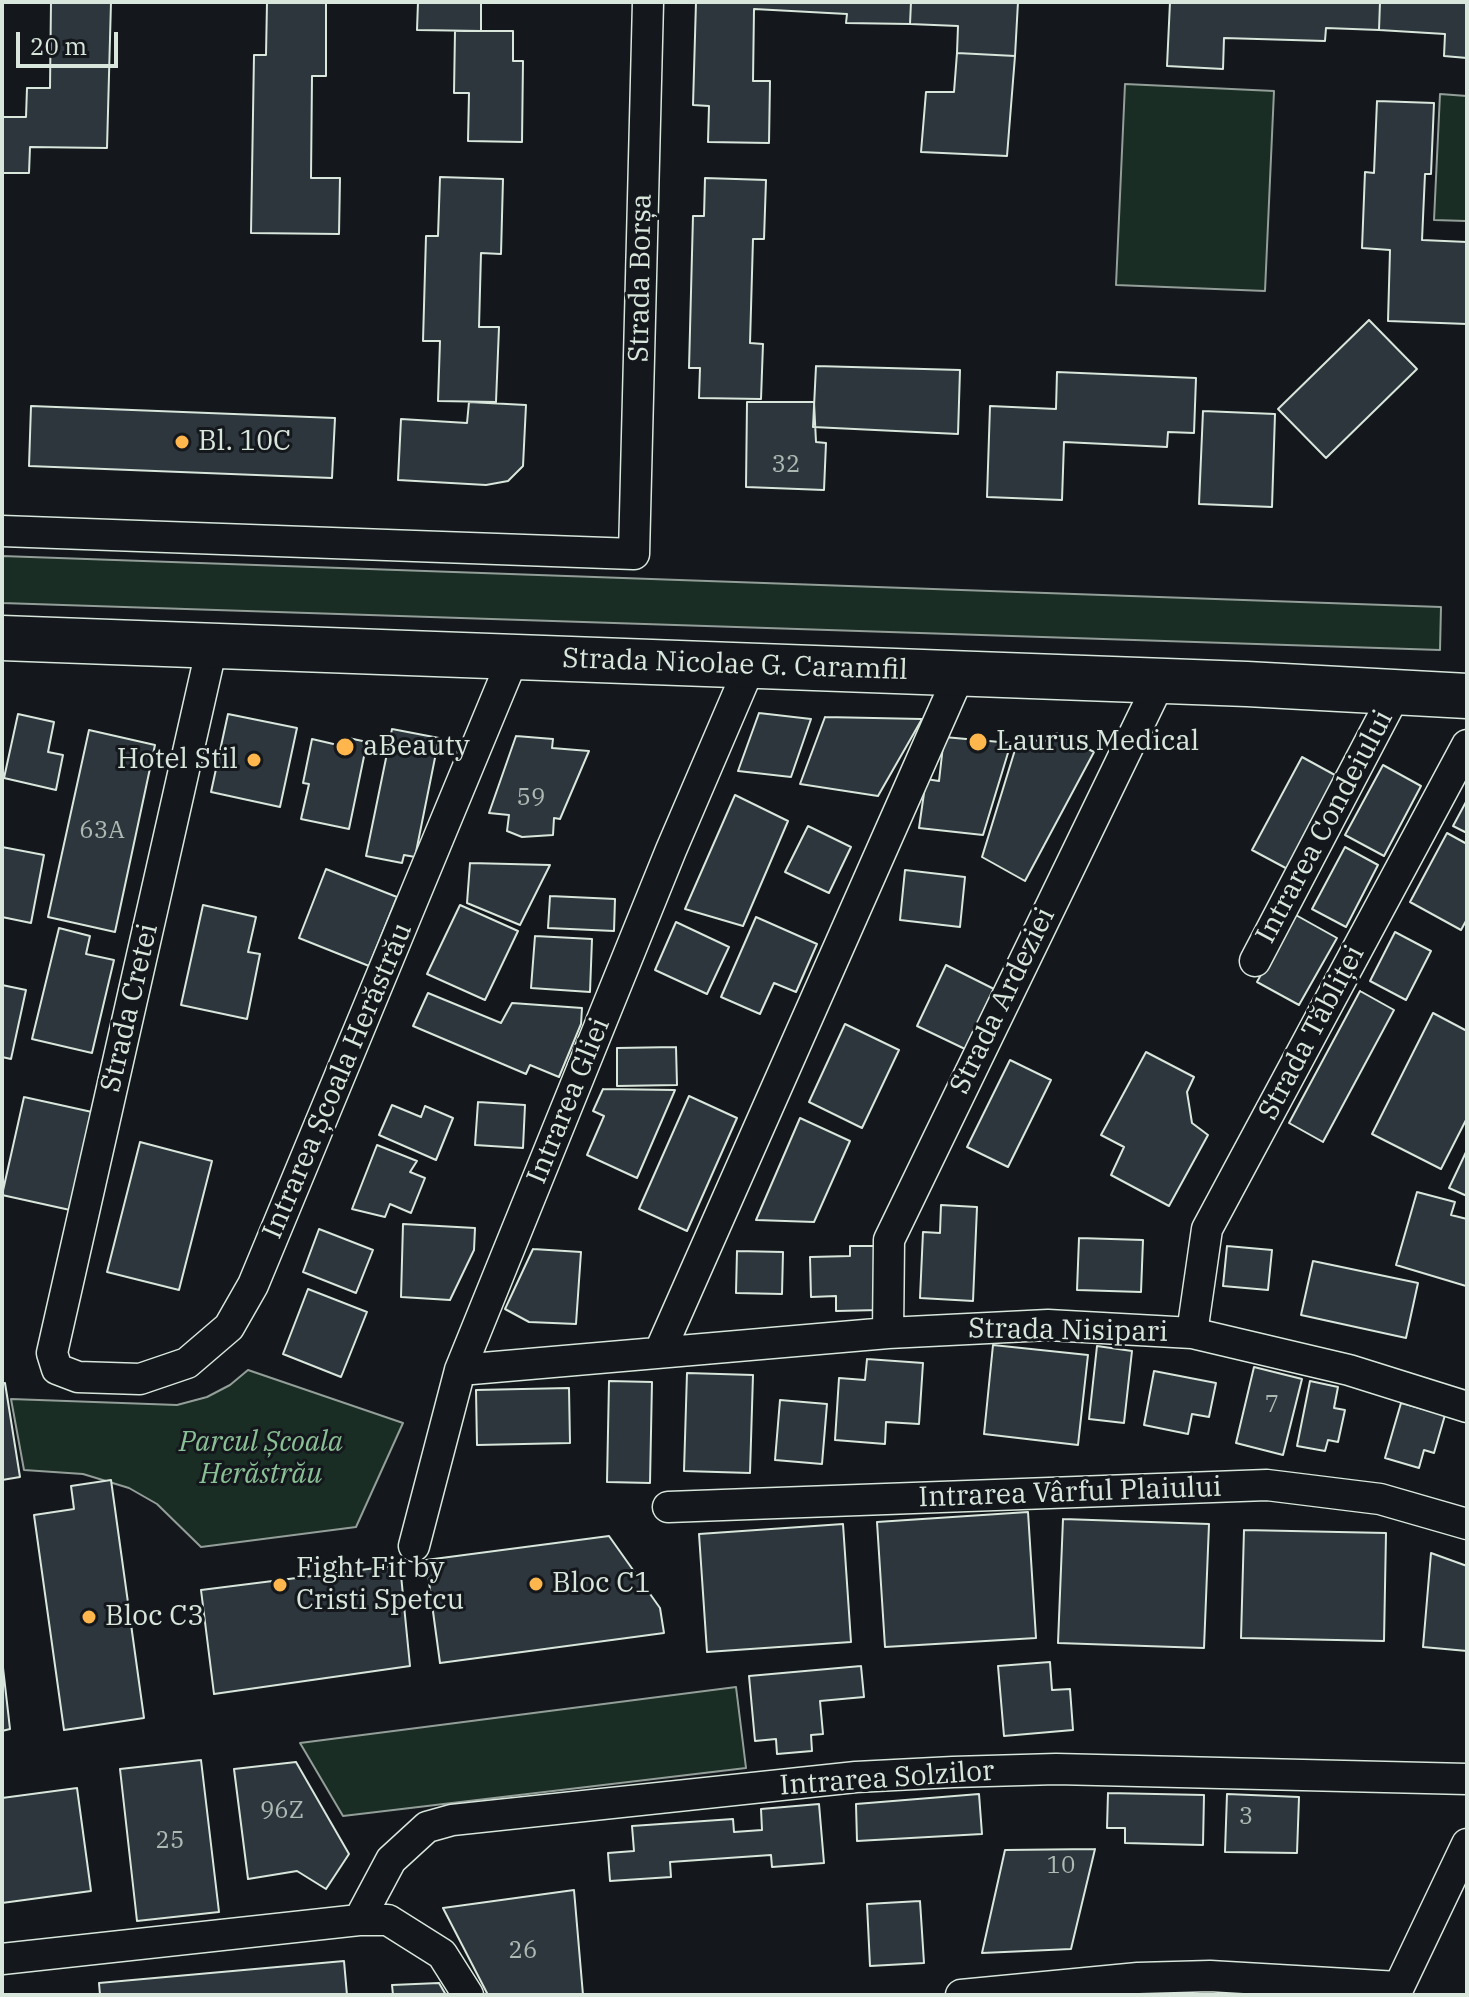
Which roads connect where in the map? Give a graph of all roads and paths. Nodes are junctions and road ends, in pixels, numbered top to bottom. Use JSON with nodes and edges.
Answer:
{"nodes":[{"id":1,"x":648,"y":2,"type":"edge"},
{"id":2,"x":2,"y":531,"type":"edge"},
{"id":3,"x":2,"y":638,"type":"edge"},
{"id":4,"x":212,"y":646,"type":"junction"},
{"id":5,"x":514,"y":656,"type":"junction"},
{"id":6,"x":750,"y":666,"type":"junction"},
{"id":7,"x":960,"y":673,"type":"junction"},
{"id":8,"x":1160,"y":681,"type":"junction"},
{"id":9,"x":1396,"y":692,"type":"junction"},
{"id":10,"x":1467,"y":696,"type":"edge"},
{"id":11,"x":1467,"y":745,"type":"edge"},
{"id":12,"x":1255,"y":961,"type":"dead end"},
{"id":13,"x":888,"y":1333,"type":"junction"},
{"id":14,"x":1192,"y":1333,"type":"junction"},
{"id":15,"x":660,"y":1351,"type":"junction"},
{"id":16,"x":57,"y":1369,"type":"joint"},
{"id":17,"x":460,"y":1370,"type":"junction"},
{"id":18,"x":1467,"y":1407,"type":"edge"},
{"id":19,"x":668,"y":1507,"type":"dead end"},
{"id":20,"x":1467,"y":1524,"type":"edge"},
{"id":21,"x":414,"y":1546,"type":"dead end"},
{"id":22,"x":1467,"y":1779,"type":"edge"},
{"id":23,"x":1467,"y":1844,"type":"edge"},
{"id":24,"x":359,"y":1920,"type":"junction"},
{"id":25,"x":2,"y":1959,"type":"edge"},
{"id":26,"x":1397,"y":1991,"type":"edge"},
{"id":27,"x":468,"y":1995,"type":"edge"},
{"id":28,"x":961,"y":1995,"type":"edge"}],
"edges":[{"from":1,"to":2,"type":"street","name":"Strada Borșa"},
{"from":3,"to":4,"type":"main road","name":"Strada Nicolae G. Caramfil"},
{"from":4,"to":5,"type":"main road","name":"Strada Nicolae G. Caramfil"},
{"from":4,"to":16,"type":"street","name":"Strada Cretei"},
{"from":5,"to":6,"type":"main road","name":"Strada Nicolae G. Caramfil"},
{"from":5,"to":16,"type":"street","name":"Intrarea Școala Herăstrău"},
{"from":6,"to":7,"type":"main road","name":"Strada Nicolae G. Caramfil"},
{"from":6,"to":17,"type":"street","name":"Intrarea Gliei"},
{"from":7,"to":8,"type":"main road","name":"Strada Nicolae G. Caramfil"},
{"from":7,"to":15,"type":"street"},
{"from":8,"to":9,"type":"main road","name":"Strada Nicolae G. Caramfil"},
{"from":8,"to":13,"type":"street","name":"Strada Ardeziei"},
{"from":9,"to":10,"type":"main road","name":"Strada Nicolae G. Caramfil"},
{"from":9,"to":12,"type":"street","name":"Intrarea Condeiului"},
{"from":11,"to":14,"type":"street","name":"Strada Tăbliței"},
{"from":13,"to":14,"type":"street","name":"Strada Nisipari"},
{"from":13,"to":15,"type":"street","name":"Strada Nisipari"},
{"from":14,"to":18,"type":"street","name":"Strada Nisipari"},
{"from":15,"to":17,"type":"street","name":"Strada Nisipari"},
{"from":17,"to":21,"type":"street","name":"Intrarea Gliei"},
{"from":19,"to":20,"type":"street","name":"Intrarea Vârful Plaiului"},
{"from":22,"to":24,"type":"street","name":"Intrarea Solzilor"},
{"from":23,"to":26,"type":"street"},
{"from":24,"to":25,"type":"street"},
{"from":24,"to":27,"type":"street"},
{"from":26,"to":28,"type":"street"}]}
